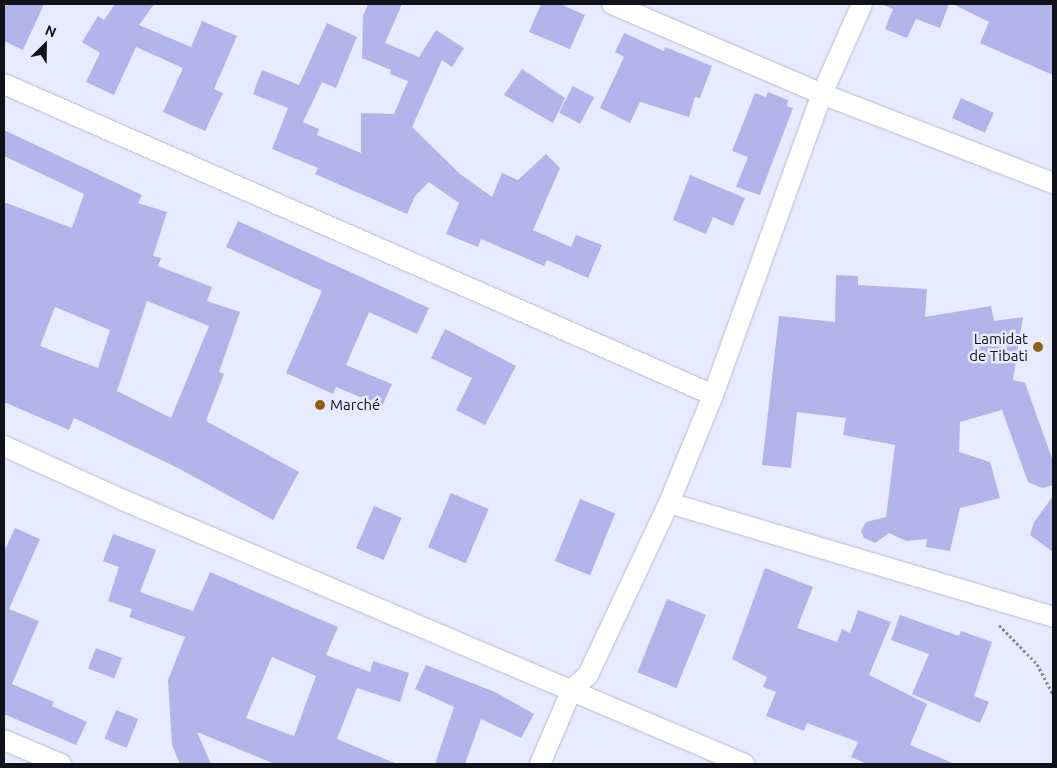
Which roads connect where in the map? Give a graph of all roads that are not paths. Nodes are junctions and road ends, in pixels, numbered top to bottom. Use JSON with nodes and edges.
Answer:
{"nodes":[{"id":1,"x":612,"y":4,"type":"edge"},
{"id":2,"x":862,"y":4,"type":"edge"},
{"id":3,"x":4,"y":84,"type":"edge"},
{"id":4,"x":822,"y":94,"type":"junction"},
{"id":5,"x":1053,"y":182,"type":"edge"},
{"id":6,"x":713,"y":395,"type":"junction"},
{"id":7,"x":4,"y":446,"type":"edge"},
{"id":8,"x":669,"y":503,"type":"junction"},
{"id":9,"x":1053,"y":617,"type":"edge"},
{"id":10,"x":572,"y":689,"type":"junction"},
{"id":11,"x":4,"y":740,"type":"edge"},
{"id":12,"x":61,"y":764,"type":"edge"},
{"id":13,"x":540,"y":764,"type":"edge"},
{"id":14,"x":744,"y":764,"type":"edge"}],
"edges":[{"from":1,"to":4,"type":"street"},
{"from":2,"to":4,"type":"street"},
{"from":3,"to":6,"type":"street"},
{"from":4,"to":5,"type":"street"},
{"from":4,"to":6,"type":"street"},
{"from":6,"to":8,"type":"street"},
{"from":7,"to":10,"type":"street"},
{"from":8,"to":9,"type":"street"},
{"from":8,"to":10,"type":"street"},
{"from":10,"to":13,"type":"street"},
{"from":10,"to":14,"type":"street"},
{"from":11,"to":12,"type":"street"}]}
